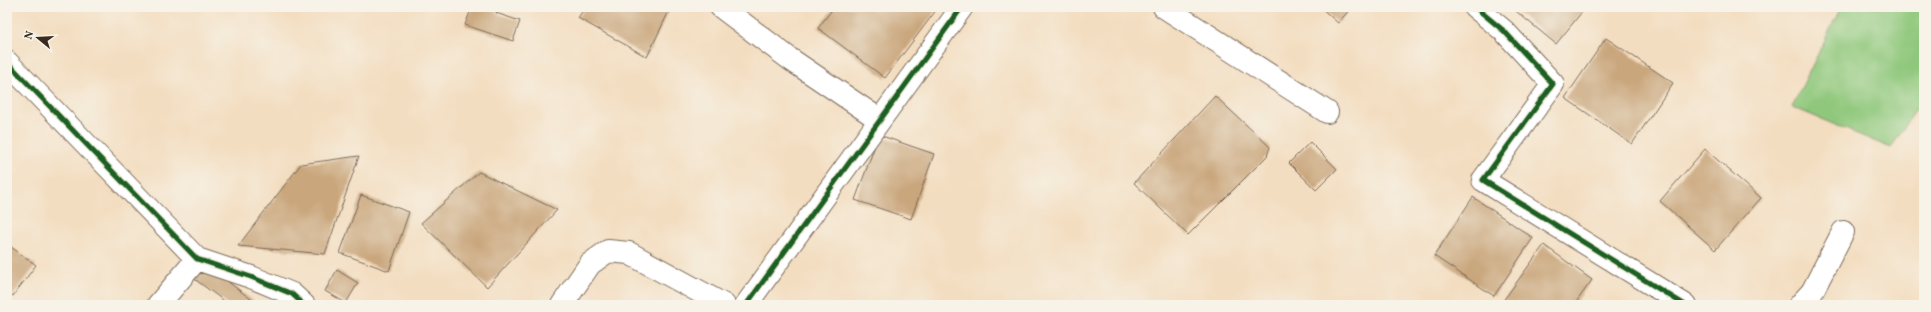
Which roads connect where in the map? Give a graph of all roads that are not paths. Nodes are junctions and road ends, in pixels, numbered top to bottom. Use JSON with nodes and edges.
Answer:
{"nodes":[{"id":1,"x":721,"y":7,"type":"edge"},
{"id":2,"x":962,"y":7,"type":"edge"},
{"id":3,"x":1164,"y":7,"type":"edge"},
{"id":4,"x":1475,"y":7,"type":"edge"},
{"id":5,"x":7,"y":62,"type":"edge"},
{"id":6,"x":1327,"y":112,"type":"dead end"},
{"id":7,"x":880,"y":120,"type":"junction"},
{"id":8,"x":1843,"y":232,"type":"dead end"},
{"id":9,"x":197,"y":259,"type":"junction"},
{"id":10,"x":158,"y":305,"type":"edge"},
{"id":11,"x":304,"y":305,"type":"edge"},
{"id":12,"x":562,"y":305,"type":"edge"},
{"id":13,"x":724,"y":305,"type":"edge"},
{"id":14,"x":746,"y":305,"type":"edge"},
{"id":15,"x":1685,"y":305,"type":"edge"},
{"id":16,"x":1800,"y":305,"type":"edge"}],
"edges":[{"from":1,"to":7,"type":"street"},
{"from":2,"to":7,"type":"street"},
{"from":3,"to":6,"type":"street"},
{"from":4,"to":15,"type":"street"},
{"from":5,"to":9,"type":"street"},
{"from":7,"to":14,"type":"street"},
{"from":8,"to":16,"type":"street"},
{"from":9,"to":10,"type":"street"},
{"from":9,"to":11,"type":"street"},
{"from":12,"to":13,"type":"street"}]}
